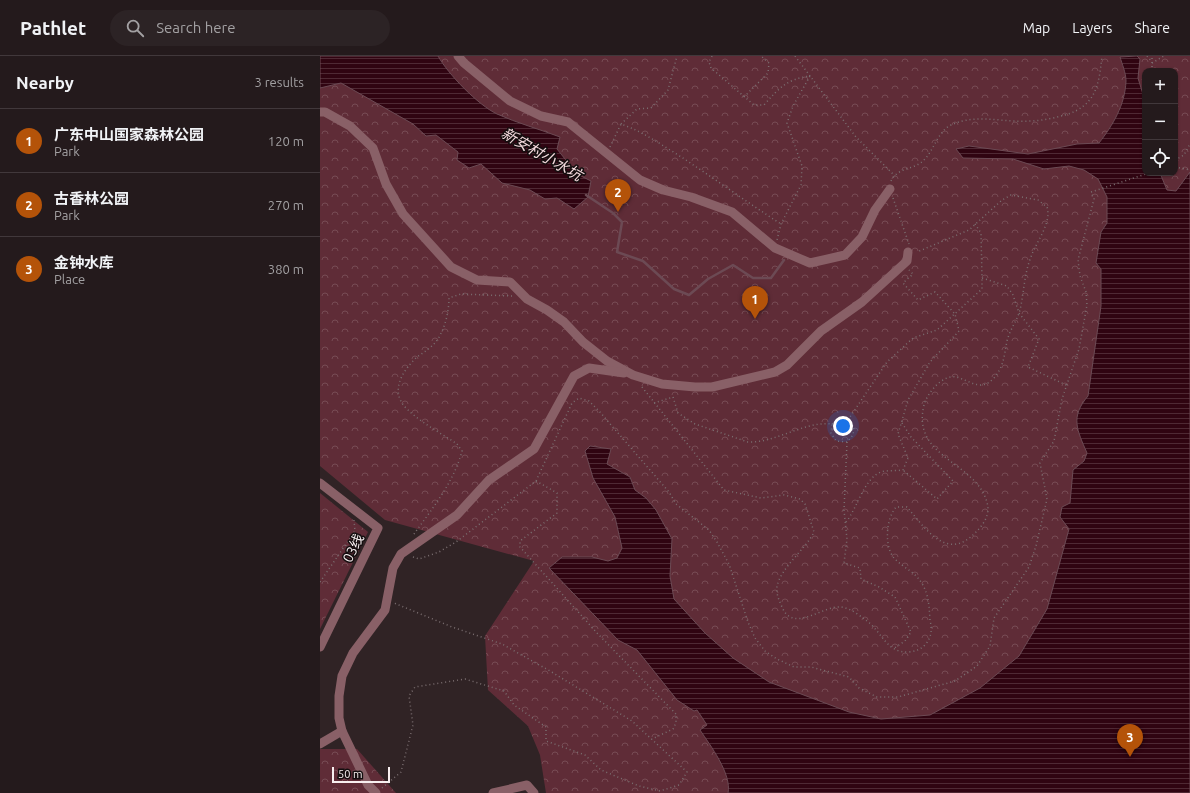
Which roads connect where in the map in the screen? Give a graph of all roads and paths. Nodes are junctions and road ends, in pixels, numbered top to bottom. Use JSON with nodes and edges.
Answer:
{"nodes":[{"id":1,"x":458,"y":56,"type":"edge"},
{"id":2,"x":677,"y":56,"type":"edge"},
{"id":3,"x":712,"y":56,"type":"edge"},
{"id":4,"x":761,"y":56,"type":"edge"},
{"id":5,"x":795,"y":56,"type":"edge"},
{"id":6,"x":1102,"y":56,"type":"edge"},
{"id":7,"x":1147,"y":56,"type":"edge"},
{"id":8,"x":1152,"y":56,"type":"edge"},
{"id":9,"x":1164,"y":56,"type":"edge"},
{"id":10,"x":1152,"y":62,"type":"junction"},
{"id":11,"x":1152,"y":68,"type":"edge"},
{"id":12,"x":810,"y":76,"type":"junction"},
{"id":13,"x":744,"y":97,"type":"junction"},
{"id":14,"x":320,"y":112,"type":"edge"},
{"id":15,"x":621,"y":124,"type":"junction"},
{"id":16,"x":1190,"y":144,"type":"edge"},
{"id":17,"x":607,"y":154,"type":"junction"},
{"id":18,"x":1178,"y":159,"type":"edge"},
{"id":19,"x":1178,"y":168,"type":"edge"},
{"id":20,"x":1190,"y":170,"type":"edge"},
{"id":21,"x":1142,"y":175,"type":"edge"},
{"id":22,"x":895,"y":176,"type":"junction"},
{"id":23,"x":890,"y":189,"type":"junction"},
{"id":24,"x":781,"y":224,"type":"junction"},
{"id":25,"x":975,"y":224,"type":"junction"},
{"id":26,"x":776,"y":248,"type":"junction"},
{"id":27,"x":908,"y":252,"type":"junction"},
{"id":28,"x":903,"y":264,"type":"junction"},
{"id":29,"x":982,"y":278,"type":"junction"},
{"id":30,"x":513,"y":296,"type":"dead end"},
{"id":31,"x":1019,"y":313,"type":"junction"},
{"id":32,"x":955,"y":314,"type":"junction"},
{"id":33,"x":633,"y":375,"type":"junction"},
{"id":34,"x":1066,"y":385,"type":"junction"},
{"id":35,"x":641,"y":386,"type":"dead end"},
{"id":36,"x":654,"y":403,"type":"junction"},
{"id":37,"x":848,"y":420,"type":"junction"},
{"id":38,"x":902,"y":422,"type":"junction"},
{"id":39,"x":832,"y":424,"type":"junction"},
{"id":40,"x":847,"y":442,"type":"junction"},
{"id":41,"x":903,"y":470,"type":"junction"},
{"id":42,"x":536,"y":481,"type":"junction"},
{"id":43,"x":320,"y":482,"type":"edge"},
{"id":44,"x":354,"y":510,"type":"junction"},
{"id":45,"x":846,"y":522,"type":"junction"},
{"id":46,"x":413,"y":536,"type":"dead end"},
{"id":47,"x":401,"y":554,"type":"junction"},
{"id":48,"x":320,"y":582,"type":"edge"},
{"id":49,"x":387,"y":599,"type":"junction"},
{"id":50,"x":320,"y":647,"type":"edge"},
{"id":51,"x":892,"y":649,"type":"junction"},
{"id":52,"x":342,"y":731,"type":"junction"},
{"id":53,"x":652,"y":739,"type":"junction"},
{"id":54,"x":320,"y":744,"type":"edge"},
{"id":55,"x":376,"y":793,"type":"edge"},
{"id":56,"x":494,"y":793,"type":"edge"},
{"id":57,"x":534,"y":793,"type":"edge"}],
"edges":[{"from":1,"to":17,"type":"street"},
{"from":2,"to":15,"type":"path"},
{"from":3,"to":13,"type":"path"},
{"from":4,"to":13,"type":"path"},
{"from":5,"to":12,"type":"path"},
{"from":6,"to":22,"type":"path"},
{"from":7,"to":10,"type":"path"},
{"from":8,"to":10,"type":"path"},
{"from":9,"to":10,"type":"path"},
{"from":10,"to":11,"type":"path"},
{"from":12,"to":13,"type":"path"},
{"from":12,"to":22,"type":"path"},
{"from":12,"to":24,"type":"path"},
{"from":14,"to":33,"type":"street"},
{"from":15,"to":17,"type":"path"},
{"from":15,"to":24,"type":"path"},
{"from":16,"to":18,"type":"path"},
{"from":17,"to":26,"type":"street"},
{"from":19,"to":20,"type":"path"},
{"from":21,"to":34,"type":"path"},
{"from":22,"to":23,"type":"path"},
{"from":23,"to":26,"type":"street"},
{"from":23,"to":27,"type":"path"},
{"from":24,"to":26,"type":"path"},
{"from":25,"to":27,"type":"path"},
{"from":25,"to":29,"type":"path"},
{"from":25,"to":31,"type":"path"},
{"from":27,"to":28,"type":"street"},
{"from":28,"to":32,"type":"path"},
{"from":28,"to":33,"type":"street"},
{"from":29,"to":31,"type":"path"},
{"from":29,"to":32,"type":"path"},
{"from":30,"to":46,"type":"path"},
{"from":31,"to":34,"type":"path"},
{"from":31,"to":51,"type":"path"},
{"from":32,"to":37,"type":"path"},
{"from":32,"to":38,"type":"path"},
{"from":33,"to":47,"type":"street"},
{"from":34,"to":42,"type":"path"},
{"from":35,"to":36,"type":"path"},
{"from":36,"to":39,"type":"path"},
{"from":36,"to":51,"type":"path"},
{"from":37,"to":39,"type":"path"},
{"from":37,"to":40,"type":"path"},
{"from":38,"to":41,"type":"path"},
{"from":38,"to":41,"type":"path"},
{"from":39,"to":40,"type":"path"},
{"from":40,"to":45,"type":"path"},
{"from":41,"to":45,"type":"path"},
{"from":42,"to":47,"type":"path"},
{"from":42,"to":53,"type":"path"},
{"from":43,"to":44,"type":"street","name":"03线"},
{"from":44,"to":48,"type":"path"},
{"from":44,"to":50,"type":"street","name":"03线"},
{"from":45,"to":51,"type":"path"},
{"from":47,"to":49,"type":"street"},
{"from":49,"to":52,"type":"street"},
{"from":49,"to":53,"type":"path"},
{"from":52,"to":54,"type":"street"},
{"from":52,"to":55,"type":"street"},
{"from":53,"to":55,"type":"path"},
{"from":56,"to":57,"type":"street"}]}
